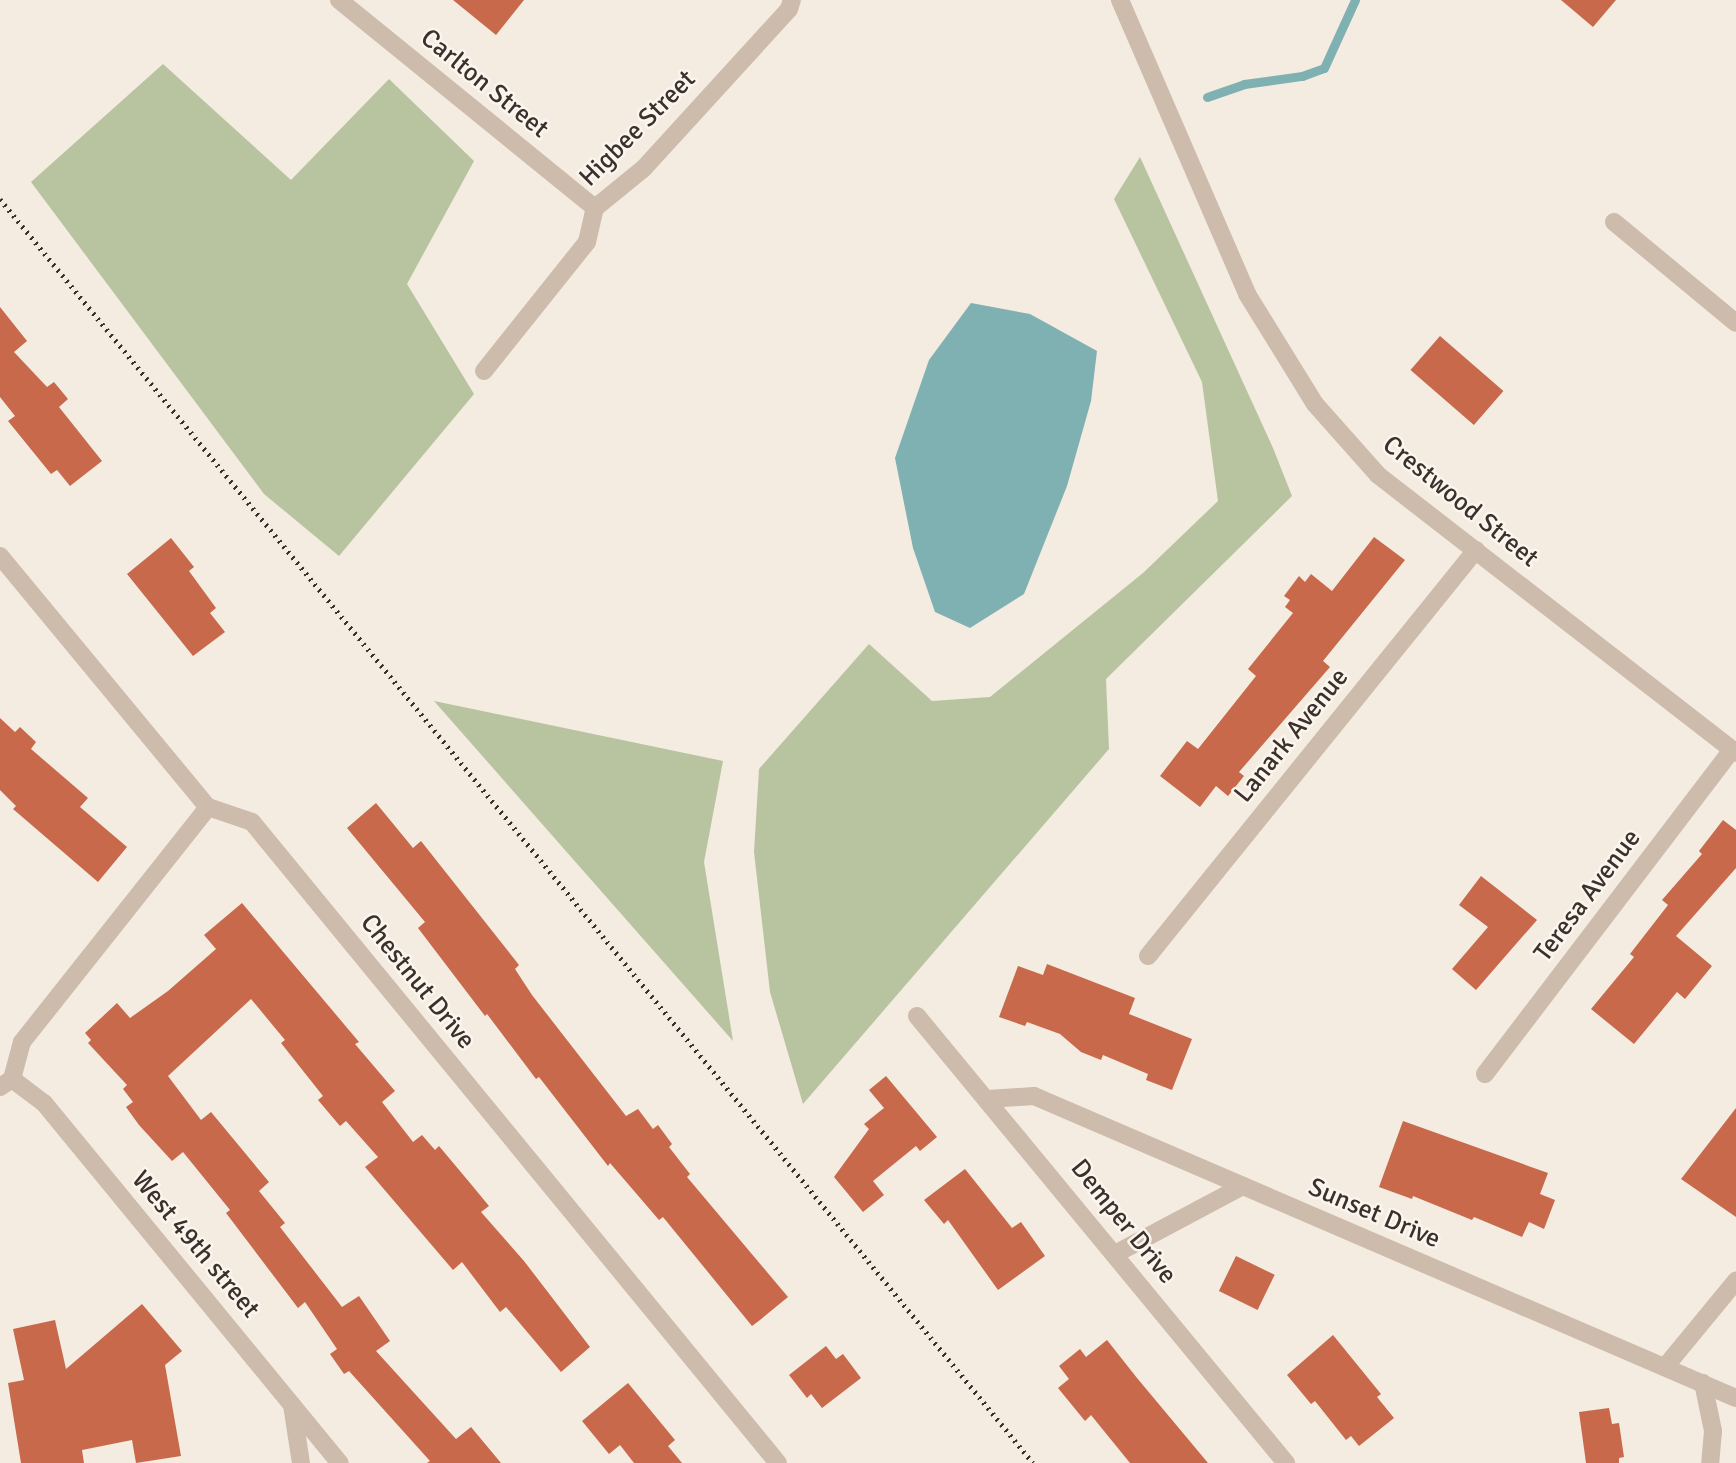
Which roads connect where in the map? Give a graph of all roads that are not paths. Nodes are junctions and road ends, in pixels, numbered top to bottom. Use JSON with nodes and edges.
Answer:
{"nodes":[{"id":1,"x":340,"y":0,"type":"edge"},
{"id":2,"x":792,"y":0,"type":"edge"},
{"id":3,"x":1120,"y":0,"type":"edge"},
{"id":4,"x":595,"y":208,"type":"junction"},
{"id":5,"x":1614,"y":222,"type":"dead end"},
{"id":6,"x":1736,"y":323,"type":"edge"},
{"id":7,"x":484,"y":371,"type":"dead end"},
{"id":8,"x":1476,"y":550,"type":"junction"},
{"id":9,"x":0,"y":556,"type":"edge"},
{"id":10,"x":1734,"y":752,"type":"edge"},
{"id":11,"x":208,"y":807,"type":"junction"},
{"id":12,"x":1148,"y":956,"type":"dead end"},
{"id":13,"x":917,"y":1016,"type":"dead end"},
{"id":14,"x":1485,"y":1074,"type":"dead end"},
{"id":15,"x":6,"y":1083,"type":"edge"},
{"id":16,"x":988,"y":1099,"type":"junction"},
{"id":17,"x":1242,"y":1186,"type":"junction"},
{"id":18,"x":1115,"y":1255,"type":"junction"},
{"id":19,"x":1736,"y":1282,"type":"edge"},
{"id":20,"x":1665,"y":1367,"type":"junction"},
{"id":21,"x":1703,"y":1383,"type":"junction"},
{"id":22,"x":1736,"y":1398,"type":"edge"},
{"id":23,"x":292,"y":1405,"type":"junction"},
{"id":24,"x":301,"y":1463,"type":"edge"},
{"id":25,"x":340,"y":1463,"type":"edge"},
{"id":26,"x":778,"y":1463,"type":"edge"},
{"id":27,"x":1286,"y":1463,"type":"edge"},
{"id":28,"x":1710,"y":1463,"type":"edge"}],
"edges":[{"from":1,"to":4,"type":"street","name":"Carlton Street"},
{"from":2,"to":4,"type":"street","name":"Higbee Street"},
{"from":3,"to":8,"type":"street","name":"Crestwood Street"},
{"from":4,"to":7,"type":"street","name":"Higbee Street"},
{"from":5,"to":6,"type":"street"},
{"from":8,"to":10,"type":"street","name":"Crestwood Street"},
{"from":8,"to":12,"type":"street","name":"Lanark Avenue"},
{"from":9,"to":11,"type":"street"},
{"from":10,"to":14,"type":"street","name":"Teresa Avenue"},
{"from":11,"to":15,"type":"street"},
{"from":11,"to":26,"type":"street","name":"Chestnut Drive"},
{"from":13,"to":16,"type":"street","name":"Demper Drive"},
{"from":15,"to":23,"type":"street","name":"West 49th street"},
{"from":16,"to":17,"type":"street","name":"Sunset Drive"},
{"from":16,"to":18,"type":"street","name":"Demper Drive"},
{"from":17,"to":18,"type":"street"},
{"from":17,"to":20,"type":"street","name":"Sunset Drive"},
{"from":18,"to":27,"type":"street","name":"Demper Drive"},
{"from":19,"to":20,"type":"street"},
{"from":20,"to":21,"type":"street","name":"Sunset Drive"},
{"from":21,"to":22,"type":"street","name":"Sunset Drive"},
{"from":21,"to":28,"type":"street"},
{"from":23,"to":24,"type":"street"},
{"from":23,"to":25,"type":"street","name":"West 49th street"}]}
